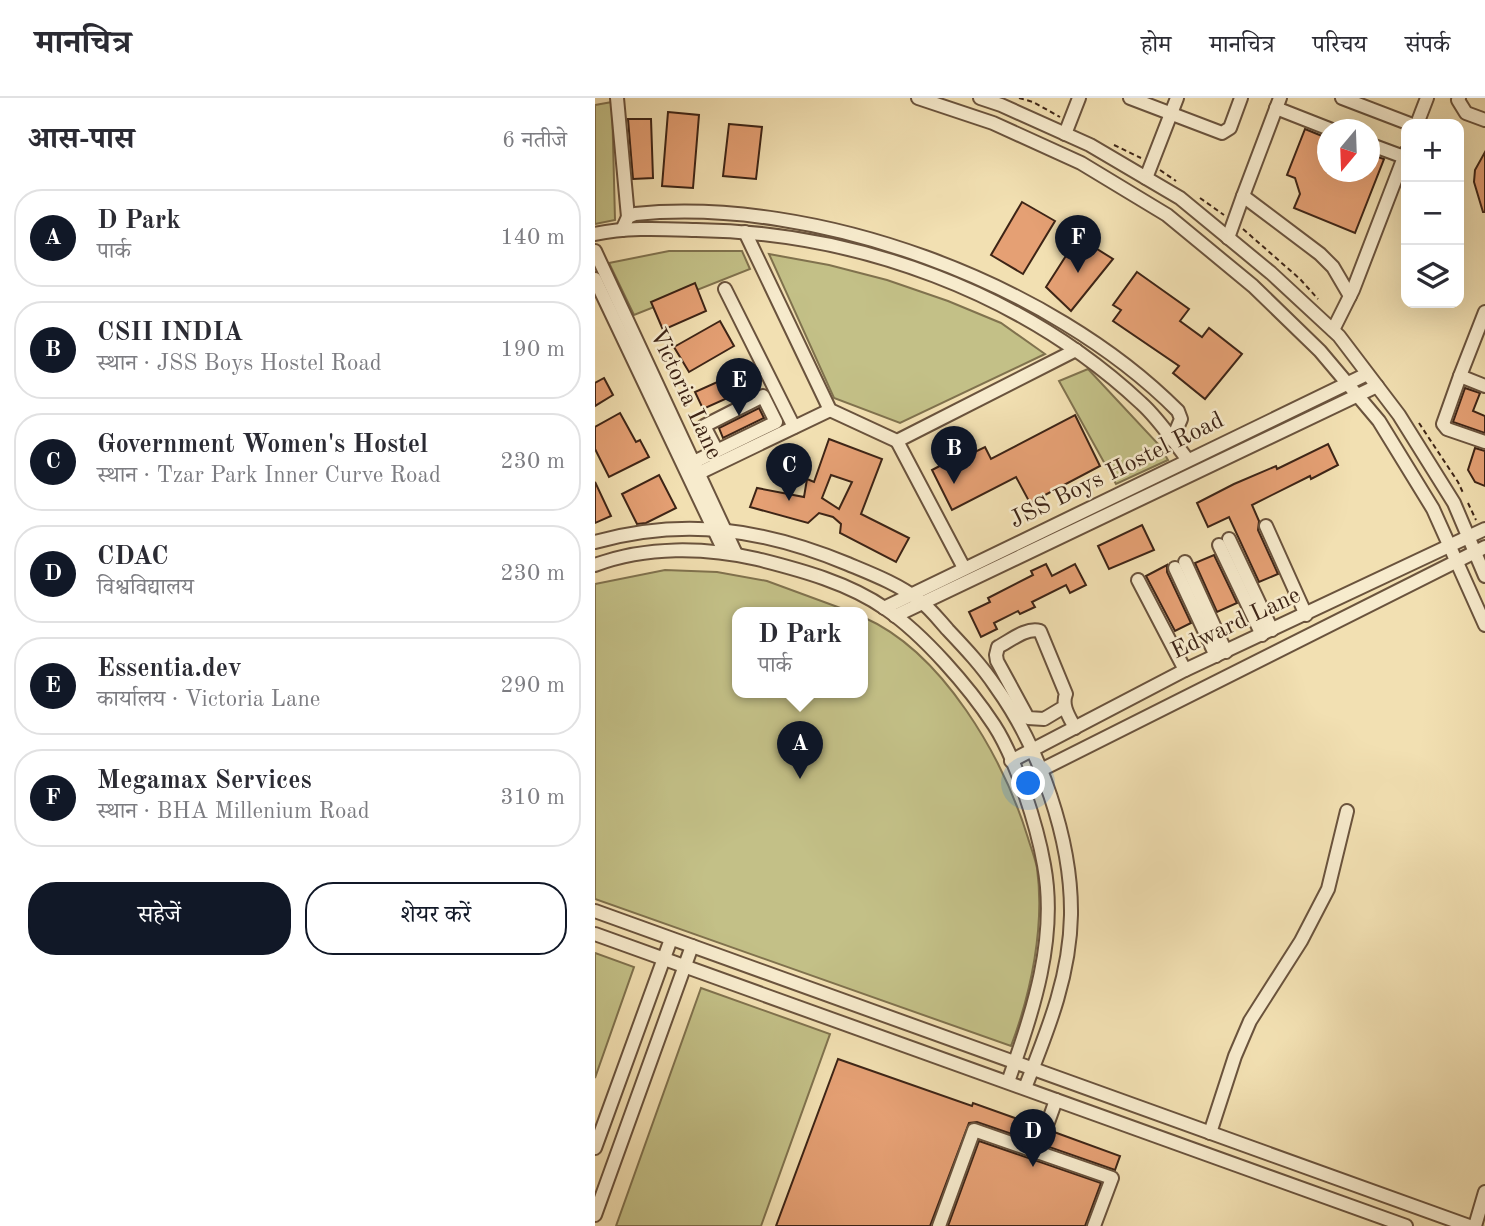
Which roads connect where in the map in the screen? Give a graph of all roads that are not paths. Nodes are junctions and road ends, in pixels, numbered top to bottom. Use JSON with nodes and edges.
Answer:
{"nodes":[{"id":1,"x":617,"y":98,"type":"edge"},
{"id":2,"x":918,"y":98,"type":"edge"},
{"id":3,"x":980,"y":98,"type":"edge"},
{"id":4,"x":1079,"y":98,"type":"edge"},
{"id":5,"x":1130,"y":98,"type":"edge"},
{"id":6,"x":1177,"y":98,"type":"edge"},
{"id":7,"x":1241,"y":98,"type":"edge"},
{"id":8,"x":1342,"y":98,"type":"edge"},
{"id":9,"x":1427,"y":98,"type":"edge"},
{"id":10,"x":1459,"y":98,"type":"edge"},
{"id":11,"x":1278,"y":103,"type":"edge"},
{"id":12,"x":1170,"y":114,"type":"junction"},
{"id":13,"x":1419,"y":119,"type":"edge"},
{"id":14,"x":1485,"y":120,"type":"edge"},
{"id":15,"x":1401,"y":121,"type":"edge"},
{"id":16,"x":1317,"y":122,"type":"edge"},
{"id":17,"x":1065,"y":134,"type":"junction"},
{"id":18,"x":1380,"y":147,"type":"edge"},
{"id":19,"x":1401,"y":154,"type":"edge"},
{"id":20,"x":1401,"y":165,"type":"edge"},
{"id":21,"x":1146,"y":178,"type":"junction"},
{"id":22,"x":1243,"y":196,"type":"junction"},
{"id":23,"x":628,"y":217,"type":"junction"},
{"id":24,"x":622,"y":230,"type":"junction"},
{"id":25,"x":745,"y":232,"type":"junction"},
{"id":26,"x":595,"y":234,"type":"edge"},
{"id":27,"x":1228,"y":238,"type":"junction"},
{"id":28,"x":595,"y":251,"type":"edge"},
{"id":29,"x":595,"y":279,"type":"edge"},
{"id":30,"x":725,"y":289,"type":"dead end"},
{"id":31,"x":1350,"y":296,"type":"junction"},
{"id":32,"x":1485,"y":312,"type":"edge"},
{"id":33,"x":1332,"y":330,"type":"junction"},
{"id":34,"x":1076,"y":350,"type":"junction"},
{"id":35,"x":1367,"y":374,"type":"junction"},
{"id":36,"x":1460,"y":376,"type":"junction"},
{"id":37,"x":1347,"y":384,"type":"junction"},
{"id":38,"x":1377,"y":386,"type":"junction"},
{"id":39,"x":1485,"y":386,"type":"edge"},
{"id":40,"x":1357,"y":395,"type":"junction"},
{"id":41,"x":830,"y":410,"type":"junction"},
{"id":42,"x":794,"y":427,"type":"junction"},
{"id":43,"x":1172,"y":440,"type":"junction"},
{"id":44,"x":897,"y":441,"type":"junction"},
{"id":45,"x":1485,"y":442,"type":"edge"},
{"id":46,"x":717,"y":451,"type":"junction"},
{"id":47,"x":1188,"y":460,"type":"junction"},
{"id":48,"x":696,"y":468,"type":"junction"},
{"id":49,"x":1150,"y":478,"type":"junction"},
{"id":50,"x":1157,"y":491,"type":"junction"},
{"id":51,"x":1266,"y":526,"type":"dead end"},
{"id":52,"x":719,"y":530,"type":"junction"},
{"id":53,"x":1478,"y":533,"type":"edge"},
{"id":54,"x":595,"y":542,"type":"edge"},
{"id":55,"x":1224,"y":542,"type":"dead end"},
{"id":56,"x":1449,"y":546,"type":"junction"},
{"id":57,"x":1480,"y":549,"type":"edge"},
{"id":58,"x":730,"y":554,"type":"junction"},
{"id":59,"x":823,"y":554,"type":"junction"},
{"id":60,"x":1456,"y":561,"type":"junction"},
{"id":61,"x":595,"y":565,"type":"edge"},
{"id":62,"x":1180,"y":565,"type":"dead end"},
{"id":63,"x":964,"y":568,"type":"junction"},
{"id":64,"x":814,"y":576,"type":"junction"},
{"id":65,"x":1485,"y":576,"type":"edge"},
{"id":66,"x":1138,"y":580,"type":"dead end"},
{"id":67,"x":910,"y":594,"type":"junction"},
{"id":68,"x":923,"y":603,"type":"junction"},
{"id":69,"x":890,"y":612,"type":"junction"},
{"id":70,"x":1306,"y":615,"type":"junction"},
{"id":71,"x":1485,"y":625,"type":"edge"},
{"id":72,"x":1267,"y":632,"type":"junction"},
{"id":73,"x":1221,"y":654,"type":"junction"},
{"id":74,"x":1185,"y":670,"type":"junction"},
{"id":75,"x":1065,"y":708,"type":"junction"},
{"id":76,"x":1075,"y":728,"type":"junction"},
{"id":77,"x":1032,"y":751,"type":"junction"},
{"id":78,"x":1011,"y":761,"type":"junction"},
{"id":79,"x":1040,"y":770,"type":"junction"},
{"id":80,"x":1019,"y":781,"type":"junction"},
{"id":81,"x":1347,"y":811,"type":"dead end"},
{"id":82,"x":595,"y":911,"type":"edge"},
{"id":83,"x":595,"y":934,"type":"edge"},
{"id":84,"x":671,"y":939,"type":"junction"},
{"id":85,"x":692,"y":946,"type":"junction"},
{"id":86,"x":664,"y":958,"type":"junction"},
{"id":87,"x":685,"y":966,"type":"junction"},
{"id":88,"x":1015,"y":1062,"type":"junction"},
{"id":89,"x":1032,"y":1068,"type":"junction"},
{"id":90,"x":1008,"y":1082,"type":"junction"},
{"id":91,"x":1025,"y":1088,"type":"junction"},
{"id":92,"x":1056,"y":1100,"type":"junction"},
{"id":93,"x":1210,"y":1133,"type":"junction"},
{"id":94,"x":595,"y":1148,"type":"edge"},
{"id":95,"x":1037,"y":1153,"type":"junction"},
{"id":96,"x":1485,"y":1192,"type":"edge"},
{"id":97,"x":595,"y":1215,"type":"edge"},
{"id":98,"x":939,"y":1226,"type":"edge"},
{"id":99,"x":1094,"y":1226,"type":"edge"},
{"id":100,"x":1406,"y":1226,"type":"edge"},
{"id":101,"x":1472,"y":1226,"type":"edge"}],
"edges":[{"from":1,"to":23,"type":"street"},
{"from":2,"to":37,"type":"street"},
{"from":3,"to":17,"type":"street"},
{"from":4,"to":17,"type":"street"},
{"from":5,"to":12,"type":"street"},
{"from":6,"to":12,"type":"street"},
{"from":7,"to":12,"type":"street"},
{"from":8,"to":15,"type":"street"},
{"from":9,"to":13,"type":"street"},
{"from":10,"to":14,"type":"street"},
{"from":11,"to":16,"type":"street"},
{"from":11,"to":22,"type":"street"},
{"from":12,"to":21,"type":"street"},
{"from":17,"to":21,"type":"street"},
{"from":18,"to":19,"type":"street"},
{"from":20,"to":31,"type":"street"},
{"from":21,"to":27,"type":"street"},
{"from":22,"to":27,"type":"street"},
{"from":22,"to":31,"type":"street"},
{"from":23,"to":24,"type":"street"},
{"from":23,"to":43,"type":"street"},
{"from":24,"to":25,"type":"street"},
{"from":24,"to":26,"type":"street"},
{"from":25,"to":34,"type":"street"},
{"from":25,"to":41,"type":"street"},
{"from":27,"to":33,"type":"street"},
{"from":28,"to":48,"type":"street","name":"Victoria Lane"},
{"from":29,"to":52,"type":"street","name":"Victoria Lane"},
{"from":30,"to":42,"type":"street"},
{"from":31,"to":33,"type":"street"},
{"from":32,"to":36,"type":"street"},
{"from":33,"to":35,"type":"street"},
{"from":34,"to":43,"type":"street"},
{"from":34,"to":44,"type":"street"},
{"from":35,"to":37,"type":"street","name":"JSS Boys Hostel Road"},
{"from":35,"to":38,"type":"street"},
{"from":36,"to":39,"type":"street"},
{"from":36,"to":45,"type":"street"},
{"from":37,"to":40,"type":"street"},
{"from":37,"to":47,"type":"street","name":"JSS Boys Hostel Road"},
{"from":38,"to":40,"type":"street","name":"JSS Boys Hostel Road"},
{"from":38,"to":53,"type":"street"},
{"from":40,"to":50,"type":"street","name":"JSS Boys Hostel Road"},
{"from":40,"to":56,"type":"street"},
{"from":41,"to":42,"type":"street"},
{"from":41,"to":44,"type":"street"},
{"from":42,"to":48,"type":"street"},
{"from":43,"to":47,"type":"street"},
{"from":44,"to":63,"type":"street"},
{"from":46,"to":46,"type":"street"},
{"from":46,"to":48,"type":"street"},
{"from":47,"to":49,"type":"street","name":"JSS Boys Hostel Road"},
{"from":48,"to":52,"type":"street","name":"Victoria Lane"},
{"from":49,"to":50,"type":"street"},
{"from":49,"to":63,"type":"street","name":"JSS Boys Hostel Road"},
{"from":50,"to":68,"type":"street","name":"JSS Boys Hostel Road"},
{"from":51,"to":70,"type":"street"},
{"from":52,"to":54,"type":"street"},
{"from":52,"to":58,"type":"street","name":"Victoria Lane"},
{"from":52,"to":59,"type":"street"},
{"from":53,"to":56,"type":"street","name":"Edward Lane"},
{"from":53,"to":57,"type":"street"},
{"from":55,"to":72,"type":"street"},
{"from":56,"to":60,"type":"street"},
{"from":56,"to":70,"type":"street","name":"Edward Lane"},
{"from":57,"to":60,"type":"street","name":"Edward Lane"},
{"from":57,"to":65,"type":"street"},
{"from":58,"to":61,"type":"street"},
{"from":58,"to":64,"type":"street"},
{"from":59,"to":64,"type":"street"},
{"from":59,"to":67,"type":"street"},
{"from":60,"to":71,"type":"street"},
{"from":60,"to":79,"type":"street","name":"Edward Lane"},
{"from":62,"to":73,"type":"street"},
{"from":63,"to":67,"type":"street","name":"JSS Boys Hostel Road"},
{"from":64,"to":69,"type":"street"},
{"from":66,"to":74,"type":"street"},
{"from":67,"to":68,"type":"street"},
{"from":67,"to":69,"type":"street","name":"JSS Boys Hostel Road"},
{"from":68,"to":69,"type":"street","name":"JSS Boys Hostel Road"},
{"from":68,"to":77,"type":"street"},
{"from":69,"to":78,"type":"street"},
{"from":70,"to":72,"type":"street","name":"Edward Lane"},
{"from":72,"to":73,"type":"street","name":"Edward Lane"},
{"from":73,"to":74,"type":"street","name":"Edward Lane"},
{"from":74,"to":76,"type":"street","name":"Edward Lane"},
{"from":75,"to":75,"type":"street"},
{"from":75,"to":76,"type":"street"},
{"from":76,"to":77,"type":"street","name":"Edward Lane"},
{"from":77,"to":78,"type":"street","name":"Edward Lane"},
{"from":77,"to":79,"type":"street"},
{"from":78,"to":80,"type":"street"},
{"from":79,"to":80,"type":"street","name":"Edward Lane"},
{"from":79,"to":89,"type":"street"},
{"from":80,"to":88,"type":"street"},
{"from":81,"to":93,"type":"street"},
{"from":82,"to":84,"type":"street"},
{"from":83,"to":86,"type":"street"},
{"from":84,"to":85,"type":"street"},
{"from":84,"to":86,"type":"street"},
{"from":85,"to":87,"type":"street"},
{"from":85,"to":88,"type":"street"},
{"from":86,"to":87,"type":"street"},
{"from":86,"to":94,"type":"street"},
{"from":87,"to":90,"type":"street"},
{"from":87,"to":97,"type":"street"},
{"from":88,"to":89,"type":"street"},
{"from":88,"to":90,"type":"street"},
{"from":89,"to":91,"type":"street"},
{"from":89,"to":93,"type":"street"},
{"from":90,"to":91,"type":"street"},
{"from":91,"to":92,"type":"street"},
{"from":92,"to":95,"type":"street"},
{"from":92,"to":100,"type":"street"},
{"from":93,"to":101,"type":"street"},
{"from":95,"to":98,"type":"street"},
{"from":95,"to":99,"type":"street"},
{"from":96,"to":101,"type":"street"}]}
